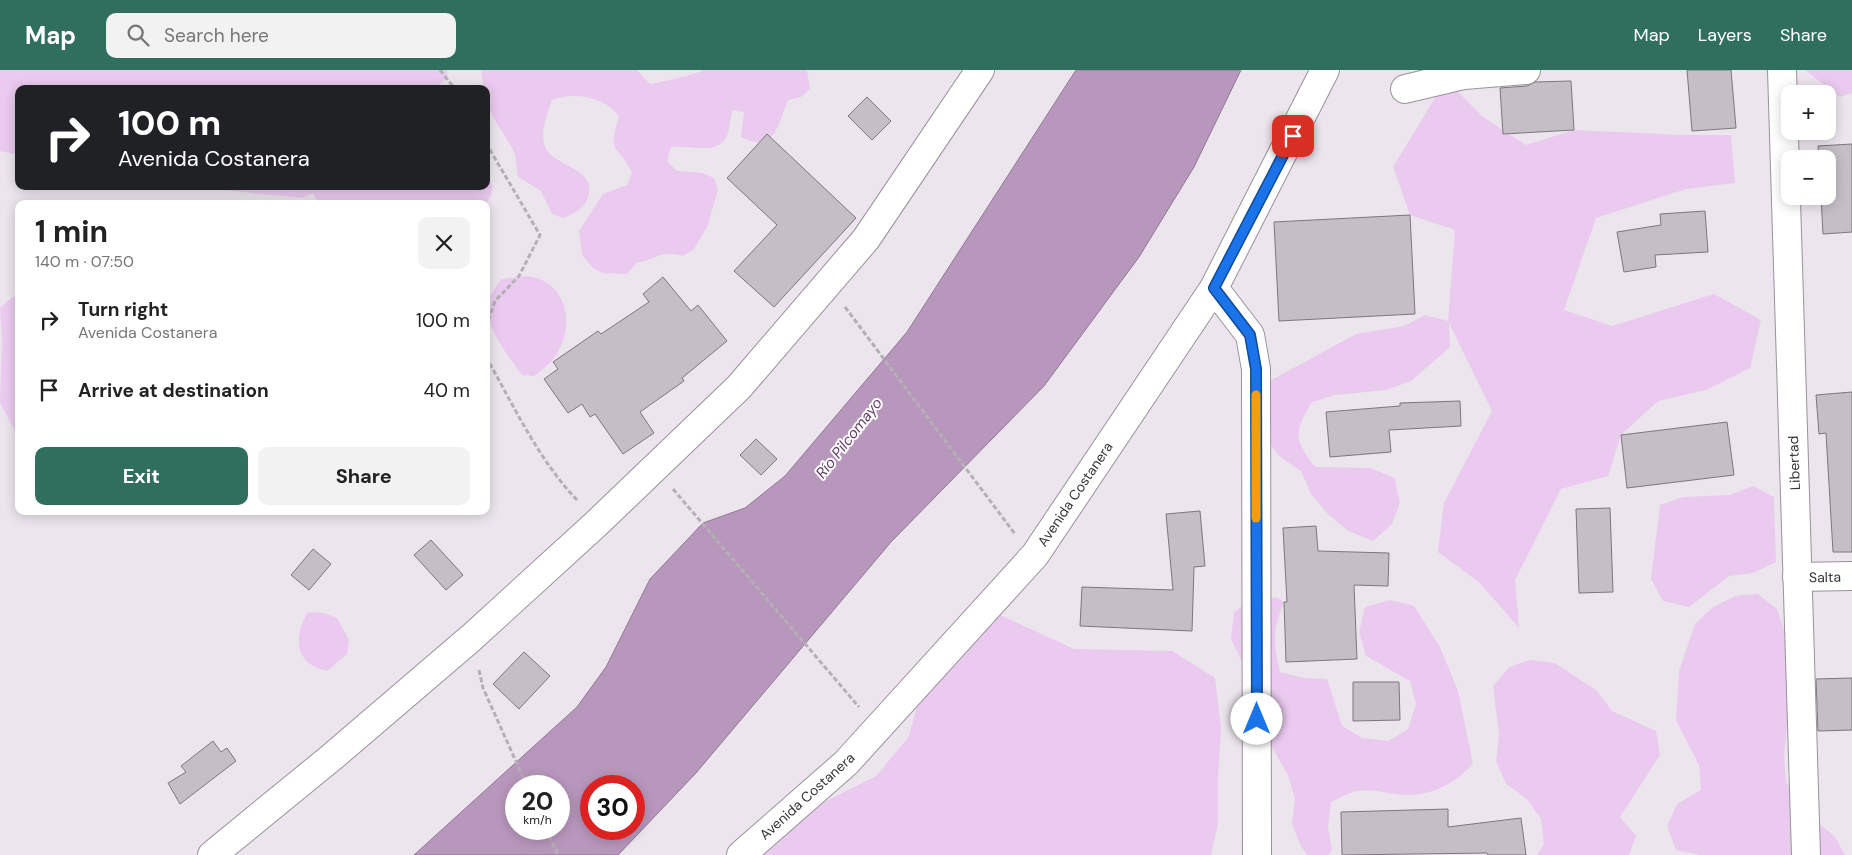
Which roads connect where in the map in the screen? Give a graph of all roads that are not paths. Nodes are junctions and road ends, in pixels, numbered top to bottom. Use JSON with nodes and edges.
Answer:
{"nodes":[{"id":1,"x":980,"y":70,"type":"edge"},
{"id":2,"x":1325,"y":70,"type":"edge"},
{"id":3,"x":1526,"y":70,"type":"edge"},
{"id":4,"x":1782,"y":70,"type":"edge"},
{"id":5,"x":1405,"y":89,"type":"dead end"},
{"id":6,"x":1214,"y":288,"type":"junction"},
{"id":7,"x":1852,"y":576,"type":"edge"},
{"id":8,"x":1797,"y":577,"type":"junction"},
{"id":9,"x":212,"y":855,"type":"edge"},
{"id":10,"x":741,"y":855,"type":"edge"},
{"id":11,"x":1257,"y":855,"type":"edge"},
{"id":12,"x":1806,"y":855,"type":"edge"}],
"edges":[{"from":1,"to":9,"type":"street"},
{"from":2,"to":6,"type":"street","name":"Avenida Costanera"},
{"from":3,"to":5,"type":"street"},
{"from":4,"to":8,"type":"street","name":"Libertad"},
{"from":6,"to":10,"type":"street","name":"Avenida Costanera"},
{"from":6,"to":11,"type":"street"},
{"from":7,"to":8,"type":"street","name":"Salta"},
{"from":8,"to":12,"type":"street","name":"Libertad"}]}
